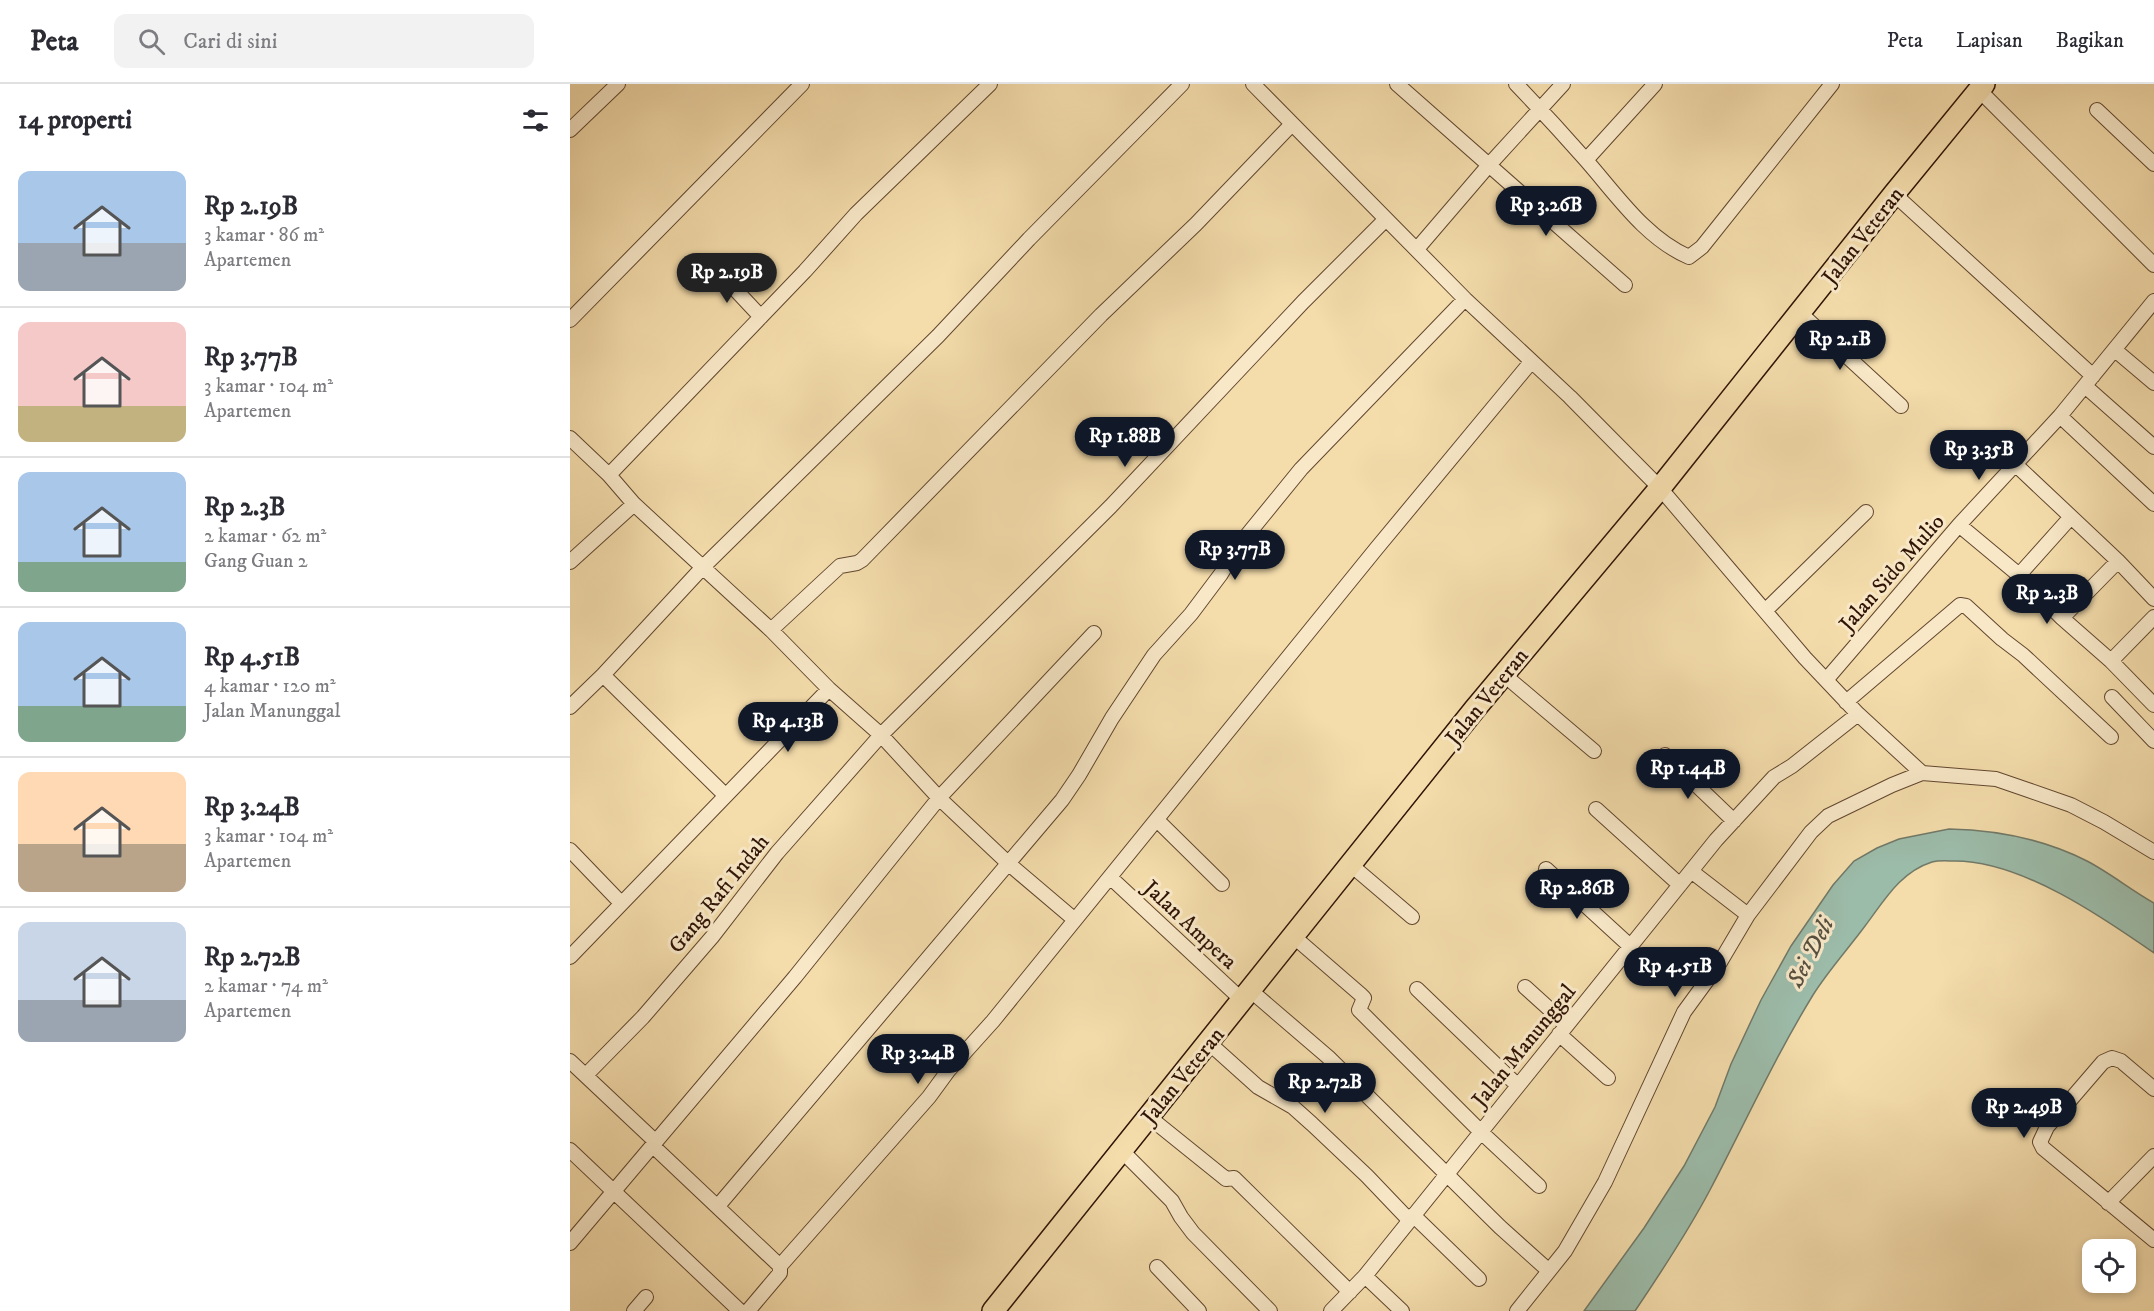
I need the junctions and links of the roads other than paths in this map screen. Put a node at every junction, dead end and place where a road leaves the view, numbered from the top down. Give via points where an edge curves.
1 (618, 84) edge
2 (802, 84) edge
3 (990, 84) edge
4 (1182, 84) edge
5 (1253, 84) edge
6 (1396, 84) edge
7 (1516, 84) edge
8 (1563, 84) edge
9 (1655, 84) edge
10 (1832, 84) edge
11 (1982, 87) edge
12 (1540, 109) junction
13 (2097, 110) dead end
14 (1292, 124) junction
15 (570, 130) edge
16 (1587, 160) junction
17 (2154, 164) edge
18 (1488, 165) junction
19 (1894, 194) junction
20 (1386, 219) junction
21 (1417, 249) junction
22 (2154, 265) edge
23 (716, 269) dead end
24 (1625, 285) dead end
25 (1465, 299) junction
26 (2152, 306) edge
27 (1800, 313) junction
28 (760, 317) junction
29 (570, 320) edge
30 (2115, 350) junction
31 (1531, 362) junction
32 (2089, 381) junction
33 (2154, 382) edge
34 (1901, 406) dead end
35 (2060, 416) junction
36 (570, 438) edge
37 (2154, 447) edge
38 (2015, 464) junction
39 (609, 475) junction
40 (1660, 488) junction
41 (634, 504) junction
42 (2154, 504) edge
43 (1866, 512) dead end
44 (2070, 518) junction
45 (1959, 525) junction
46 (2118, 561) junction
47 (570, 562) edge
48 (704, 567) junction
49 (2019, 574) junction
50 (2154, 599) edge
51 (1765, 611) junction
52 (2154, 617) edge
53 (2062, 618) junction
54 (771, 630) junction
55 (1094, 633) dead end
56 (2111, 661) junction
57 (1503, 674) junction
58 (603, 675) junction
59 (1826, 680) junction
60 (829, 689) junction
61 (2112, 697) dead end
62 (1846, 702) junction
63 (2154, 705) edge
64 (570, 707) edge
65 (1858, 714) junction
66 (881, 735) junction
67 (2111, 737) dead end
68 (2154, 741) edge
69 (1594, 751) dead end
70 (1665, 755) dead end
71 (1922, 773) junction
72 (725, 795) junction
73 (939, 798) junction
74 (1596, 809) dead end
75 (1157, 820) junction
76 (1734, 821) junction
77 (570, 850) edge
78 (2154, 852) edge
79 (1009, 864) junction
80 (1351, 865) junction
81 (1546, 869) dead end
82 (1691, 871) junction
83 (1111, 878) junction
84 (1222, 884) dead end
85 (1680, 885) junction
86 (621, 903) junction
87 (1748, 915) junction
88 (1412, 917) dead end
89 (1075, 920) junction
90 (1293, 936) junction
91 (1630, 946) junction
92 (570, 956) edge
93 (1524, 987) dead end
94 (1417, 989) dead end
95 (1246, 995) junction
96 (1563, 1029) junction
97 (1209, 1043) junction
98 (570, 1060) edge
99 (586, 1076) junction
100 (1608, 1078) dead end
101 (1517, 1085) junction
102 (2154, 1089) edge
103 (1149, 1117) junction
104 (1481, 1132) junction
105 (655, 1144) junction
106 (570, 1150) edge
107 (1122, 1151) junction
108 (2154, 1156) edge
109 (1446, 1175) junction
110 (1539, 1186) dead end
111 (613, 1193) junction
112 (2108, 1203) junction
113 (718, 1206) junction
114 (1411, 1217) junction
115 (2154, 1240) edge
116 (570, 1243) edge
117 (780, 1266) junction
118 (1157, 1267) dead end
119 (1549, 1271) junction
120 (1365, 1276) junction
121 (1479, 1279) dead end
122 (1350, 1292) junction
123 (646, 1298) dead end
124 (634, 1311) edge
125 (740, 1311) edge
126 (748, 1311) edge
127 (993, 1311) edge
128 (1199, 1311) edge
129 (1270, 1311) edge
130 (1331, 1311) edge
131 (1402, 1311) edge
132 (1517, 1311) edge

1 - 15 street
2 - 29 street
3 - 28 street via 856,214
4 - 48 street via 938,336
5 - 14 street
6 - 18 street
7 - 12 street
8 - 12 street
9 - 16 street
10 - 16 street via 1702,247 1689,257 1647,228
11 - 19 main road, Jalan Veteran
11 - 22 street
12 - 16 street
12 - 18 street
13 - 17 street
14 - 20 street
14 - 54 street via 862,560 840,566
18 - 21 street
18 - 24 street
19 - 27 main road, Jalan Veteran
19 - 32 street
20 - 21 street
20 - 66 street, Gang Rafi Indah via 1111,506
21 - 25 street
23 - 28 street
25 - 31 street
25 - 79 street via 1301,469 1242,541 1191,614 1154,655 1062,800
26 - 30 street, Jalan Sido Mulio
27 - 34 street
27 - 40 main road, Jalan Veteran
28 - 39 street
30 - 32 street, Jalan Sido Mulio
30 - 33 street
31 - 40 street
31 - 75 street
32 - 35 street, Jalan Sido Mulio
32 - 37 street
35 - 38 street, Jalan Sido Mulio
35 - 42 street
36 - 39 street
38 - 44 street
38 - 45 street, Jalan Sido Mulio
39 - 41 street
40 - 51 street
40 - 57 main road, Jalan Veteran
41 - 47 street
41 - 48 street
43 - 51 street
44 - 46 street
44 - 49 street
45 - 49 street
45 - 59 street, Jalan Sido Mulio
46 - 50 street
46 - 53 street
48 - 54 street
48 - 58 street
49 - 53 street
51 - 59 street
52 - 56 street
53 - 56 street
54 - 60 street
55 - 73 street
56 - 63 street
57 - 69 street
57 - 80 main road, Jalan Veteran
58 - 64 street
58 - 72 street
59 - 62 street
60 - 66 street
60 - 72 street
61 - 68 street
62 - 65 street
62 - 67 street via 1960,605 2023,655
65 - 71 street
65 - 76 street, Jalan Manunggal via 1774,777
66 - 73 street
66 - 99 street, Gang Rafi Indah via 777,853 643,1017
70 - 76 street
71 - 78 street via 1996,779 2071,805
71 - 87 street via 1828,816 1811,832
72 - 86 street
73 - 79 street
73 - 105 street
74 - 85 street
75 - 83 street
75 - 84 street
76 - 82 street, Jalan Manunggal
77 - 86 street
79 - 89 street
79 - 113 street
80 - 88 street
80 - 90 main road, Jalan Veteran
81 - 91 street
82 - 85 street, Jalan Manunggal
82 - 87 street
83 - 89 street
83 - 95 street, Jalan Ampera
85 - 91 street, Jalan Manunggal
86 - 92 street
87 - 119 street via 1684,1012 1605,1182
89 - 117 street via 929,1097
90 - 95 main road, Jalan Veteran
90 - 104 street via 1364,998 1359,1010
91 - 96 street, Jalan Manunggal
93 - 96 street
94 - 101 street
95 - 97 main road, Jalan Veteran
95 - 109 street, Jalan Ampera via 1328,1057
96 - 100 street
96 - 101 street, Jalan Manunggal
97 - 103 main road, Jalan Veteran
97 - 114 street via 1257,1087 1293,1107
98 - 99 street
99 - 105 street
101 - 104 street, Jalan Manunggal
102 - 112 street via 2121,1061 2112,1058 2103,1062 2047,1127 2040,1142
103 - 107 main road, Jalan Veteran
103 - 122 street via 1226,1179 1234,1178
104 - 109 street, Jalan Manunggal
104 - 110 street
105 - 111 street
105 - 113 street
106 - 111 street
107 - 127 main road, Jalan Veteran
107 - 129 street via 1172,1201 1193,1233
108 - 112 street
109 - 114 street, Jalan Manunggal
109 - 119 street, Jalan Ampera
111 - 116 street
111 - 125 street
112 - 115 street
113 - 117 street
114 - 120 street, Jalan Manunggal
114 - 121 street
117 - 126 street via 780,1272
118 - 128 street
119 - 132 street
120 - 122 street, Jalan Manunggal
120 - 131 street
122 - 130 street, Jalan Manunggal
123 - 124 street

